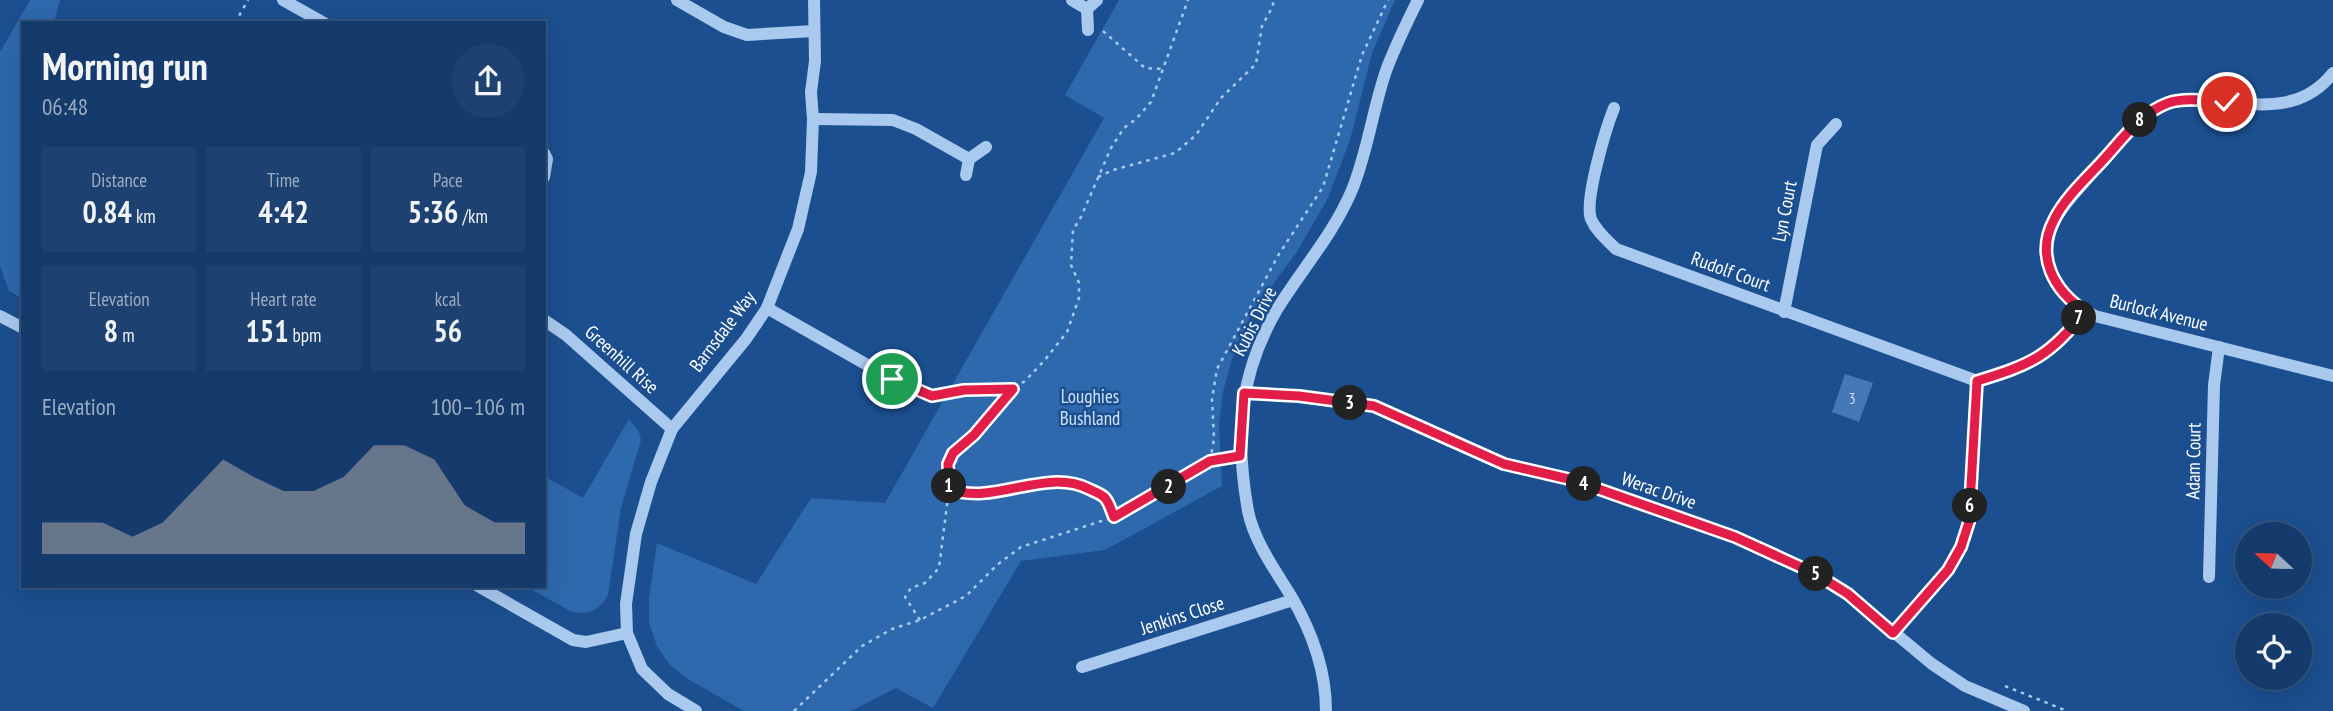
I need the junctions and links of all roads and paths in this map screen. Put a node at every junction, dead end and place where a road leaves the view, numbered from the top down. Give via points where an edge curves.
1 (248, 0) edge
2 (283, 0) edge
3 (677, 0) edge
4 (814, 0) edge
5 (1072, 0) edge
6 (1188, 0) edge
7 (1273, 0) edge
8 (1388, 0) edge
9 (1418, 0) edge
10 (1092, 4) edge
11 (236, 21) edge
12 (320, 21) edge
13 (1088, 30) dead end
14 (814, 31) junction
15 (1103, 32) dead end
16 (1165, 69) junction
17 (2333, 73) edge
18 (1614, 108) dead end
19 (813, 119) junction
20 (1836, 124) dead end
21 (986, 147) dead end
22 (969, 159) junction
23 (966, 175) dead end
24 (1098, 177) junction
25 (767, 308) junction
26 (2085, 311) junction
27 (1784, 312) junction
28 (0, 316) edge
29 (546, 321) edge
30 (21, 327) edge
31 (2218, 347) junction
32 (2333, 376) edge
33 (896, 381) joint
34 (1977, 381) junction
35 (1013, 389) junction
36 (1244, 393) junction
37 (672, 429) junction
38 (1240, 456) junction
39 (1210, 461) junction
40 (949, 489) junction
41 (1114, 517) junction
42 (2209, 577) dead end
43 (482, 588) edge
44 (1293, 600) junction
45 (920, 620) junction
46 (627, 633) junction
47 (1893, 633) junction
48 (1082, 667) dead end
49 (1998, 682) dead end
50 (696, 711) edge
51 (794, 711) edge
52 (1326, 711) edge
53 (2024, 711) edge
54 (2067, 711) edge

1 - 11 path
2 - 12 street
3 - 14 street via 747,35
4 - 14 street, Barnsdale Way
5 - 10 street
6 - 16 path
7 - 24 path via 1262,26 1256,64 1221,98 1196,135 1175,153
8 - 39 path via 1362,55 1323,187 1279,254 1217,369
9 - 36 street, Kubis Drive via 1387,68 1353,189 1331,233 1277,311 1256,352
10 - 13 street
14 - 19 street, Barnsdale Way
15 - 16 path via 1145,68
16 - 24 path via 1151,102 1124,128
17 - 26 street, Burlock Avenue via 2307,97 2288,103 2171,102 2149,112 2066,203 2047,236 2051,272 2068,300
18 - 27 street, Rudolf Court via 1597,163 1590,218 1602,235 1616,249
19 - 22 street via 892,120
19 - 25 street, Barnsdale Way via 811,172 798,229
20 - 27 street, Lyn Court via 1817,145
21 - 22 street
22 - 23 street
24 - 35 path via 1073,230 1071,265 1079,283 1079,298 1067,332
25 - 33 street
25 - 37 street, Barnsdale Way
26 - 31 street, Burlock Avenue
26 - 34 path via 2048,352
27 - 34 street, Rudolf Court
28 - 30 street
29 - 37 street, Greenhill Rise
31 - 32 street, Burlock Avenue
31 - 42 street, Adam Court
33 - 35 path via 932,396
34 - 47 street via 1969,522 1961,547 1948,570
35 - 40 path via 953,453 948,464
36 - 38 street, Kubis Drive
36 - 47 street, Werac Drive via 1374,406 1504,464 1573,480 1735,537 1816,574 1848,594
37 - 46 street, Barnsdale Way via 636,534 626,604
38 - 39 path
38 - 44 street, Kubis Drive via 1250,521
39 - 41 path
40 - 41 path via 964,495 1064,481 1105,497
40 - 45 path via 939,568 905,597
41 - 45 path via 1021,547 966,596
43 - 46 street via 573,640 586,642
44 - 48 street, Jenkins Close
44 - 52 street, Kubis Drive via 1315,648
45 - 51 path via 862,646
46 - 50 street via 642,668 668,694
47 - 53 street, Werac Drive via 1965,686
49 - 54 path

